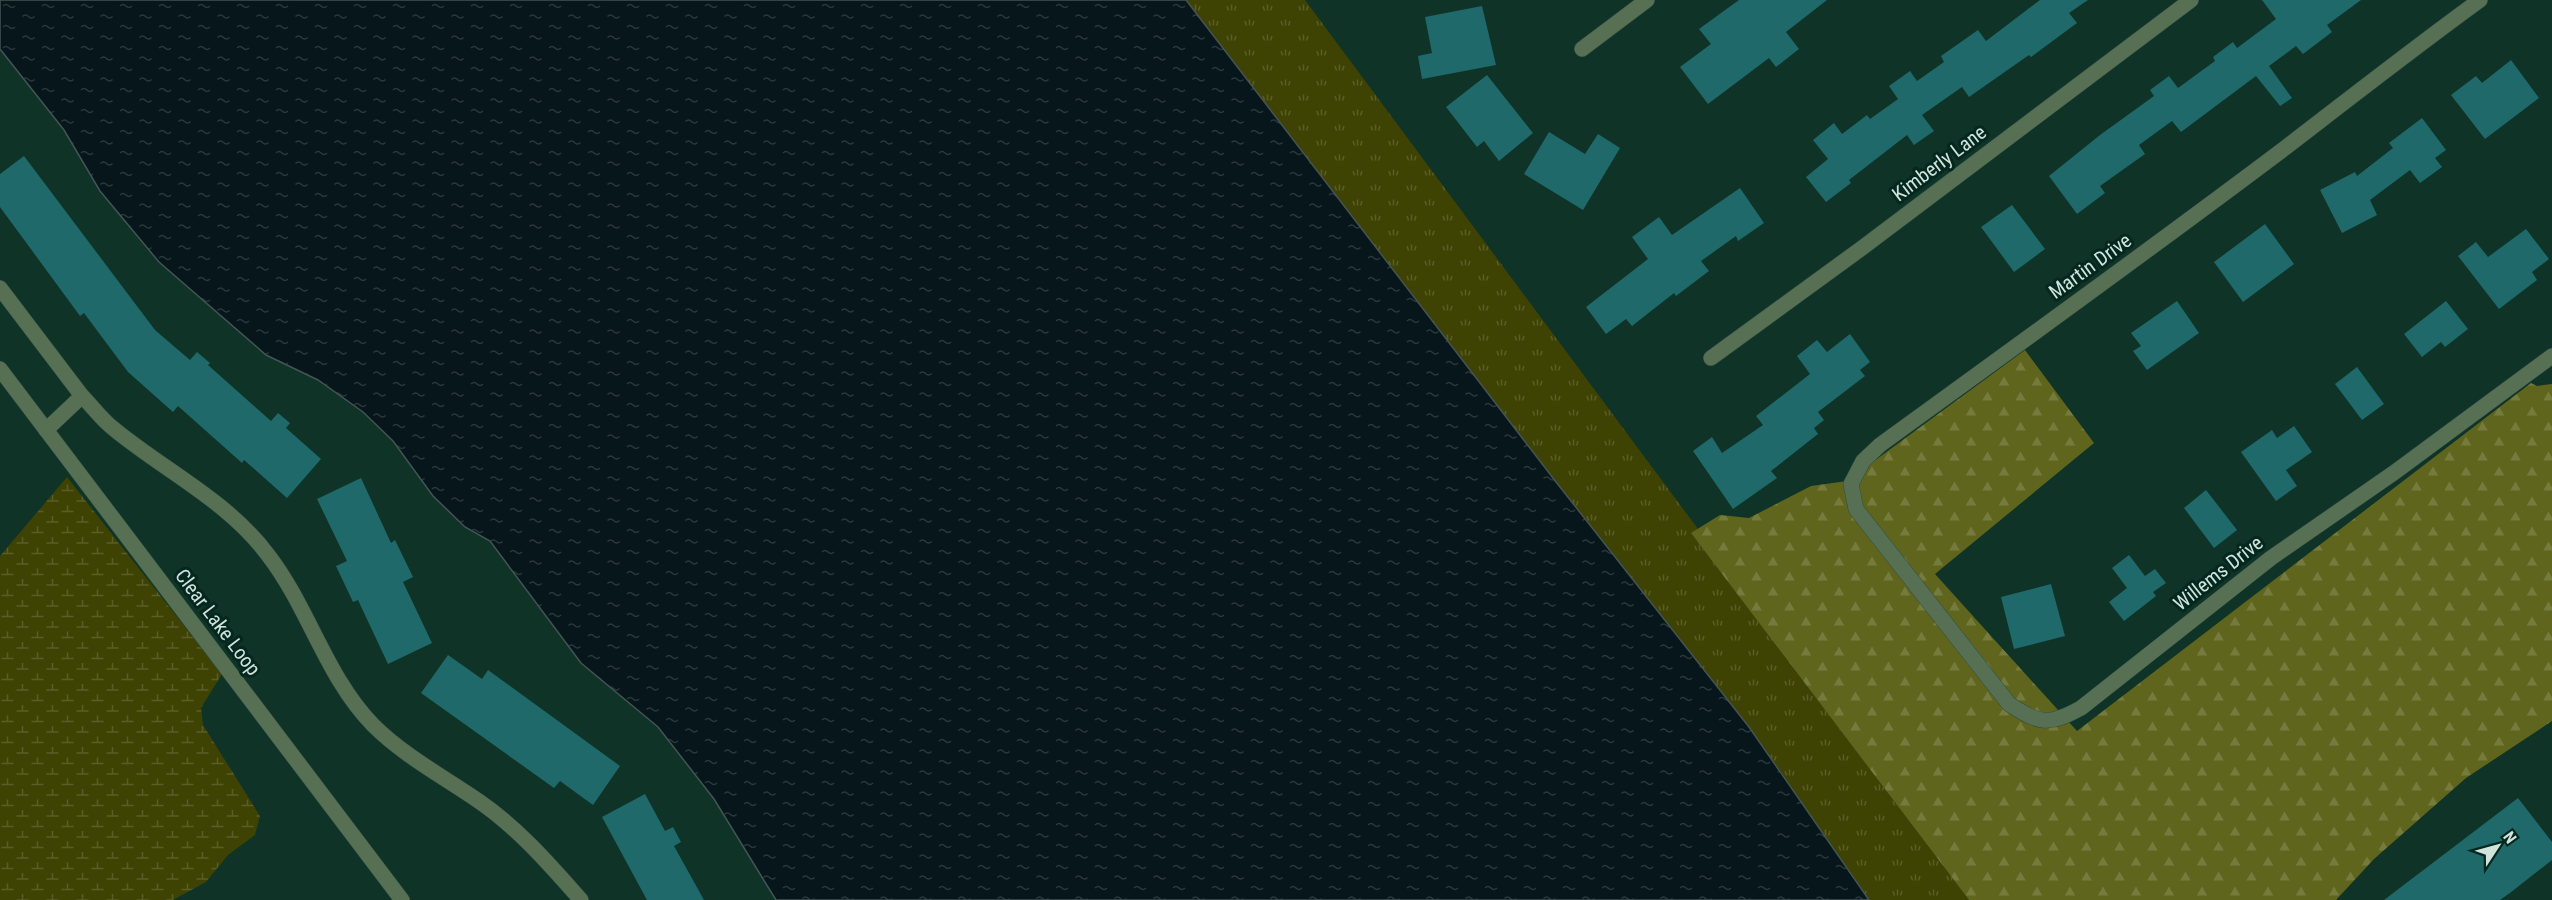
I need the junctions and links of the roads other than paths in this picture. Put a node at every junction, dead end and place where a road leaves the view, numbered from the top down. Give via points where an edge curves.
1 (1647, 0) edge
2 (2191, 0) edge
3 (2480, 0) edge
4 (1582, 49) dead end
5 (0, 288) edge
6 (2552, 356) edge
7 (1711, 358) dead end
8 (0, 369) edge
9 (82, 396) junction
10 (46, 430) junction
11 (1930, 606) joint
12 (402, 900) edge
13 (581, 900) edge

1 - 4 street
2 - 7 street, Kimberly Lane
3 - 11 street, Martin Drive via 1863,461 1851,484 1856,509
5 - 9 street
6 - 11 street, Willems Drive via 2271,558 2080,708 2059,720 2033,720 2009,704
8 - 10 street, Clear Lake Loop
9 - 10 street
9 - 13 street via 111,427 210,498 268,554 337,675 374,725 411,756 501,818
10 - 12 street, Clear Lake Loop

